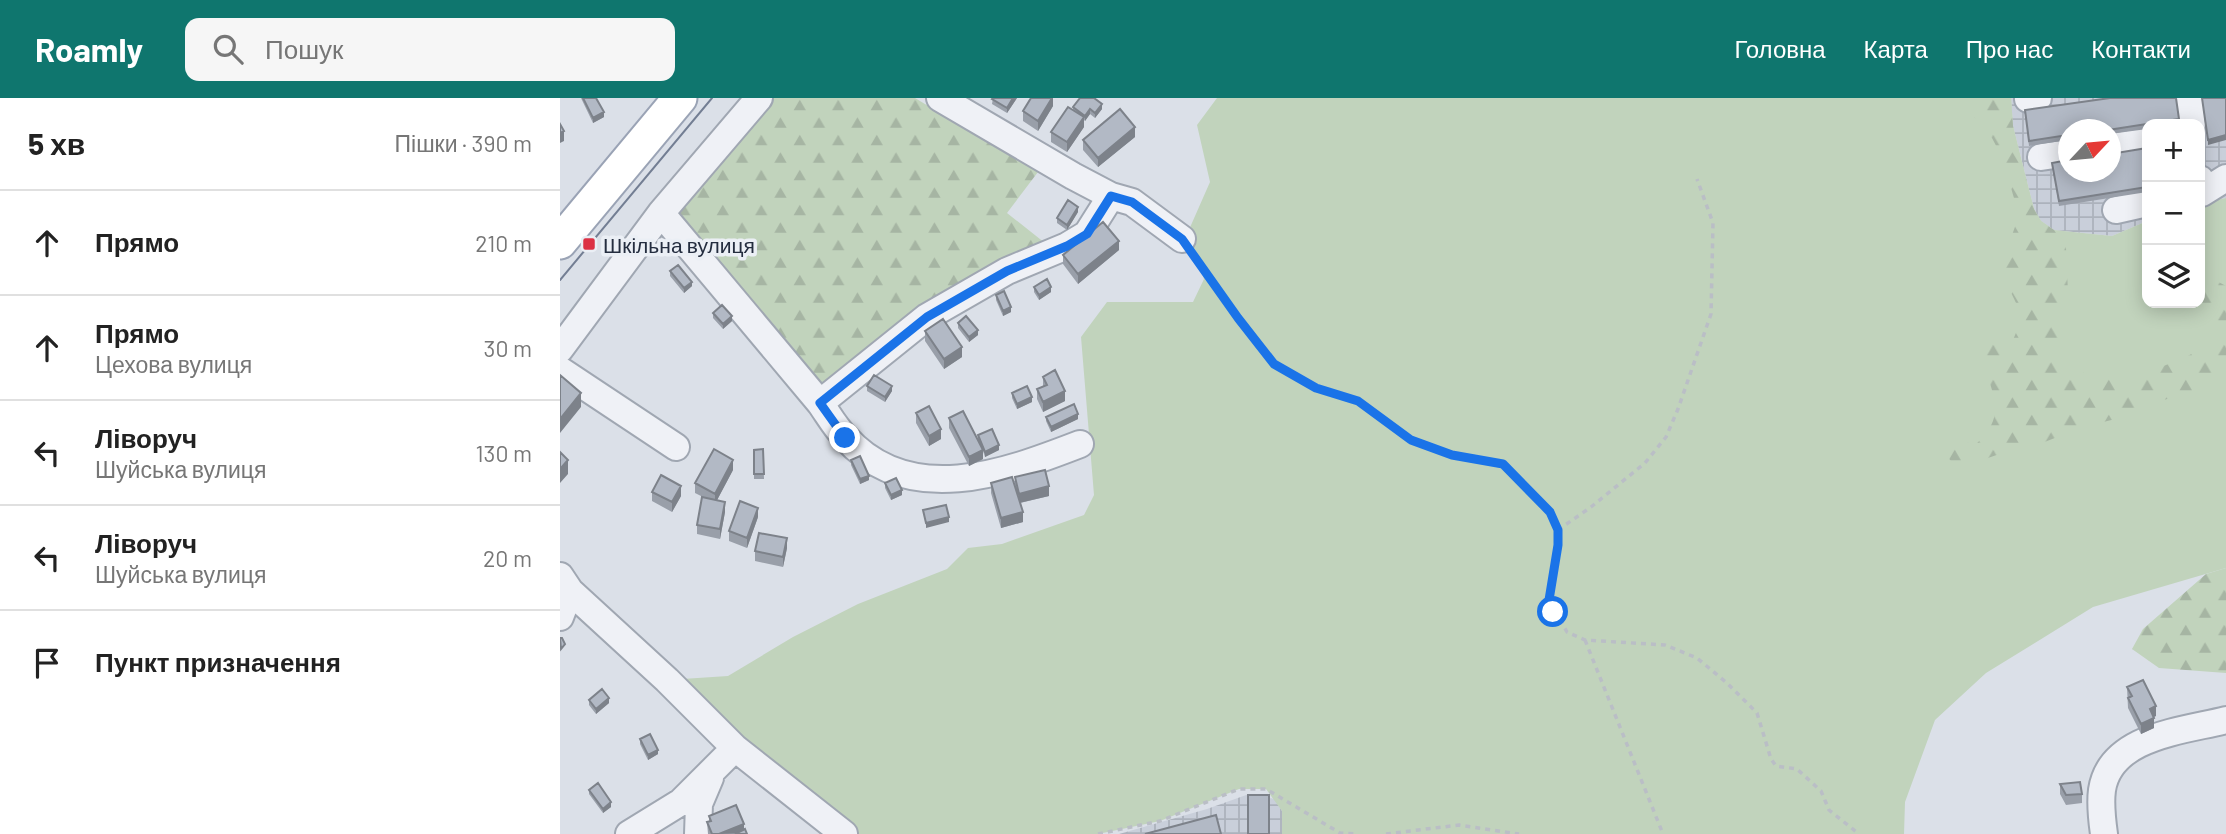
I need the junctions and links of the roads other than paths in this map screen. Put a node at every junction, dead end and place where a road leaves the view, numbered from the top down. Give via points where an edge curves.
1 (680, 98) edge
2 (760, 98) edge
3 (940, 98) edge
4 (2189, 98) edge
5 (2191, 119) edge
6 (2142, 142) edge
7 (2121, 145) edge
8 (2058, 154) edge
9 (2041, 157) dead end
10 (2226, 178) edge
11 (2205, 186) edge
12 (1111, 196) junction
13 (2142, 205) edge
14 (2116, 210) dead end
15 (574, 211) edge
16 (662, 213) junction
17 (1182, 239) road end
18 (560, 242) edge
19 (560, 349) edge
20 (560, 370) edge
21 (820, 403) junction
22 (1080, 444) dead end
23 (676, 447) dead end
24 (565, 583) edge
25 (560, 617) edge
26 (2226, 720) edge
27 (735, 748) junction
28 (713, 770) junction
29 (629, 834) edge
30 (698, 834) edge
31 (844, 834) edge
32 (2104, 834) edge

1 - 15 main road
2 - 16 street
3 - 12 street
4 - 5 street
6 - 7 street
8 - 9 street
10 - 11 street
12 - 17 street via 1132,202
12 - 21 street via 1087,234 1007,271 927,317
13 - 14 street
15 - 18 main road
16 - 19 street
16 - 21 street
20 - 23 street
21 - 22 street via 845,438 868,457 891,470 923,478 983,476
24 - 25 street
24 - 27 street
26 - 32 street via 2150,738 2125,751 2110,767 2102,789
27 - 28 street
27 - 31 street
28 - 29 street via 681,803
28 - 30 street via 699,804

